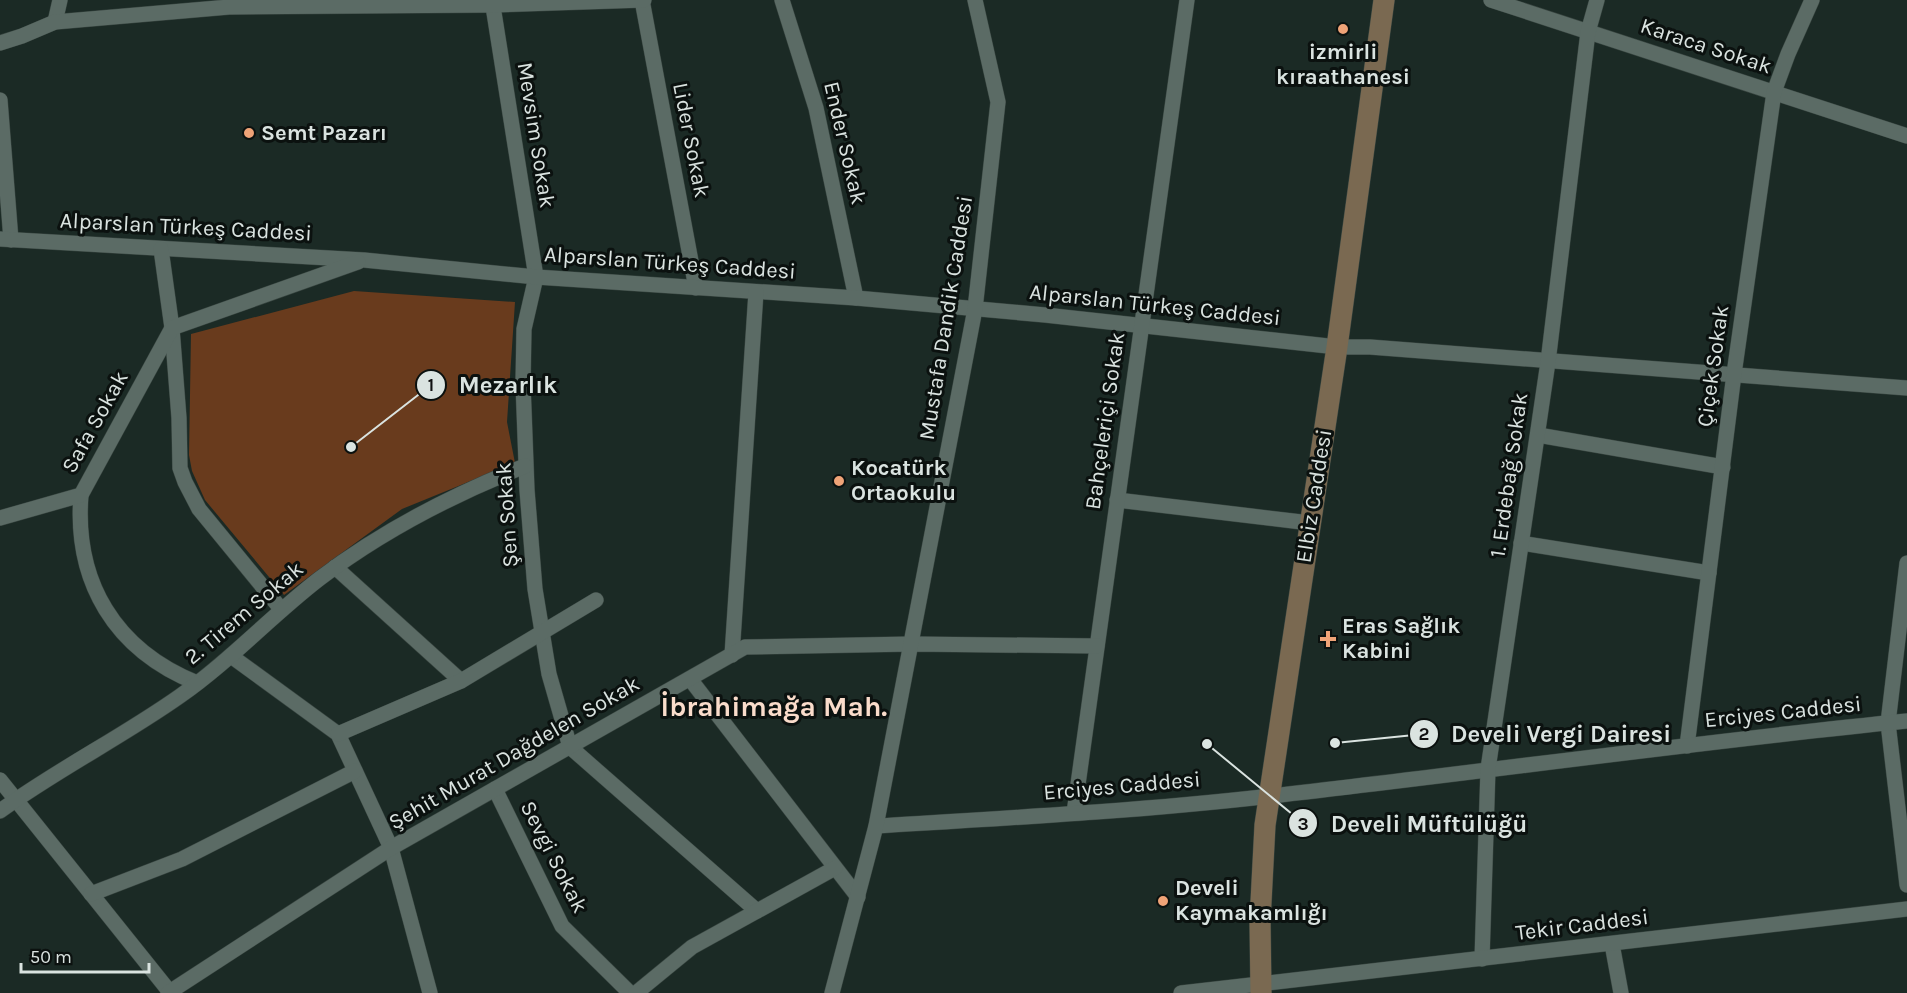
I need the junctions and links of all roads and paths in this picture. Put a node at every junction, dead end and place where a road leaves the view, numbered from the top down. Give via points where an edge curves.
1 (60, 0) edge
2 (643, 0) edge
3 (782, 0) edge
4 (975, 0) edge
5 (1186, 0) edge
6 (1384, 0) edge
7 (1491, 0) edge
8 (1598, 0) edge
9 (1812, 0) edge
10 (492, 3) edge
11 (55, 22) junction
12 (1588, 32) junction
13 (0, 43) edge
14 (1774, 92) junction
15 (0, 100) edge
16 (1907, 136) edge
17 (5, 240) edge
18 (161, 249) junction
19 (364, 260) junction
20 (536, 277) junction
21 (696, 288) junction
22 (756, 292) junction
23 (856, 298) junction
24 (975, 309) junction
25 (1141, 326) junction
26 (172, 328) junction
27 (1337, 347) junction
28 (1548, 362) junction
29 (1734, 374) junction
30 (1907, 388) edge
31 (1538, 435) junction
32 (525, 466) junction
33 (1723, 467) junction
34 (81, 495) junction
35 (1117, 500) junction
36 (0, 518) edge
37 (1310, 523) junction
38 (1521, 543) junction
39 (1907, 563) edge
40 (335, 567) junction
41 (1709, 573) junction
42 (596, 600) dead end
43 (281, 609) junction
44 (541, 633) junction
45 (912, 645) junction
46 (1097, 646) junction
47 (732, 655) junction
48 (231, 656) junction
49 (690, 679) junction
50 (461, 681) junction
51 (197, 683) junction
52 (1907, 721) edge
53 (1888, 723) junction
54 (338, 734) junction
55 (1687, 746) junction
56 (570, 747) junction
57 (1488, 769) junction
58 (355, 771) junction
59 (0, 780) edge
60 (495, 789) junction
61 (1269, 797) junction
62 (15, 800) junction
63 (0, 811) edge
64 (1074, 813) junction
65 (876, 826) junction
66 (391, 848) junction
67 (835, 868) junction
68 (1907, 885) edge
69 (91, 894) junction
70 (858, 897) junction
71 (1907, 909) edge
72 (757, 911) junction
73 (1612, 944) junction
74 (1482, 959) junction
75 (1261, 988) edge
76 (169, 992) edge
77 (430, 993) edge
78 (630, 993) edge
79 (636, 993) edge
80 (832, 993) edge
81 (1181, 993) edge
82 (1622, 993) edge

1 - 11 street
2 - 10 street
2 - 21 street, Lider Sokak
3 - 23 street, Ender Sokak via 816,108
4 - 24 street, Mustafa Dandik Caddesi via 998,102
5 - 25 street, Bahçeleriçi Sokak
6 - 27 street, Elbiz Caddesi
7 - 12 street, Karaca Sokak
8 - 12 street, 1. Erdebağ Sokak
9 - 14 street, Çiçek Sokak
10 - 11 street via 229,7
10 - 20 street, Mevsim Sokak
11 - 13 street
12 - 14 street, Karaca Sokak
12 - 28 street, 1. Erdebağ Sokak
14 - 16 street, Karaca Sokak
14 - 29 street, Çiçek Sokak
15 - 17 street
17 - 18 street, Alparslan Türkeş Caddesi
18 - 19 street, Alparslan Türkeş Caddesi
18 - 26 street
19 - 20 street, Alparslan Türkeş Caddesi
19 - 26 street
20 - 21 street, Alparslan Türkeş Caddesi
20 - 32 street, Şen Sokak via 524,329
21 - 22 street, Alparslan Türkeş Caddesi
22 - 23 street, Alparslan Türkeş Caddesi
22 - 47 street
23 - 24 street, Alparslan Türkeş Caddesi
24 - 25 street, Alparslan Türkeş Caddesi
24 - 45 street, Mustafa Dandik Caddesi
25 - 27 street, Alparslan Türkeş Caddesi
25 - 35 street, Bahçeleriçi Sokak
26 - 34 street, Safa Sokak
26 - 43 street via 184,482 199,509
27 - 28 street, Alparslan Türkeş Caddesi
27 - 37 street, Elbiz Caddesi
28 - 29 street, Alparslan Türkeş Caddesi
28 - 31 street, 1. Erdebağ Sokak
29 - 30 street, Alparslan Türkeş Caddesi
29 - 33 street, Çiçek Sokak
31 - 33 street
31 - 38 street, 1. Erdebağ Sokak
32 - 40 street, 2. Tirem Sokak via 418,514
32 - 44 street, Şen Sokak
33 - 41 street, Çiçek Sokak
34 - 36 street, Safa Sokak
34 - 51 street via 83,551 103,605 142,653
35 - 37 street
35 - 46 street, Bahçeleriçi Sokak
37 - 61 street, Elbiz Caddesi
38 - 41 street
38 - 57 street, 1. Erdebağ Sokak
39 - 53 street
40 - 43 street, 2. Tirem Sokak
40 - 50 street
41 - 55 street, Çiçek Sokak
42 - 44 street
43 - 48 street, 2. Tirem Sokak
44 - 50 street
44 - 56 street, Şen Sokak
45 - 46 street, Şehit Murat Dağdelen Sokak
45 - 47 street, Şehit Murat Dağdelen Sokak via 745,648
45 - 65 street, Mustafa Dandik Caddesi
46 - 64 street, Bahçeleriçi Sokak
47 - 49 street, Şehit Murat Dağdelen Sokak
48 - 51 street, 2. Tirem Sokak
48 - 54 street
49 - 56 street, Şehit Murat Dağdelen Sokak
49 - 67 street
50 - 54 street
51 - 62 street, 2. Tirem Sokak
52 - 53 street, Erciyes Caddesi
53 - 55 street, Erciyes Caddesi
53 - 68 street
54 - 58 street
55 - 57 street, Erciyes Caddesi
56 - 60 street, Şehit Murat Dağdelen Sokak
56 - 72 street
57 - 61 street, Erciyes Caddesi
57 - 74 street, 1. Erdebağ Sokak
58 - 66 street
58 - 69 street via 182,859
59 - 62 street
60 - 66 street, Şehit Murat Dağdelen Sokak
60 - 78 street, Sevgi Sokak via 562,926
61 - 64 street, Erciyes Caddesi
61 - 75 street, Elbiz Caddesi via 1262,873
62 - 63 street, 2. Tirem Sokak
62 - 69 street
64 - 65 street, Erciyes Caddesi
65 - 70 street, Mustafa Dandik Caddesi
66 - 76 street, Şehit Murat Dağdelen Sokak
66 - 77 street
67 - 70 street
67 - 72 street
69 - 76 street
70 - 80 street, Mustafa Dandik Caddesi
71 - 73 street, Tekir Caddesi
72 - 79 street via 692,947
73 - 74 street, Tekir Caddesi
73 - 82 street
74 - 75 street, Tekir Caddesi
75 - 81 street, Tekir Caddesi

